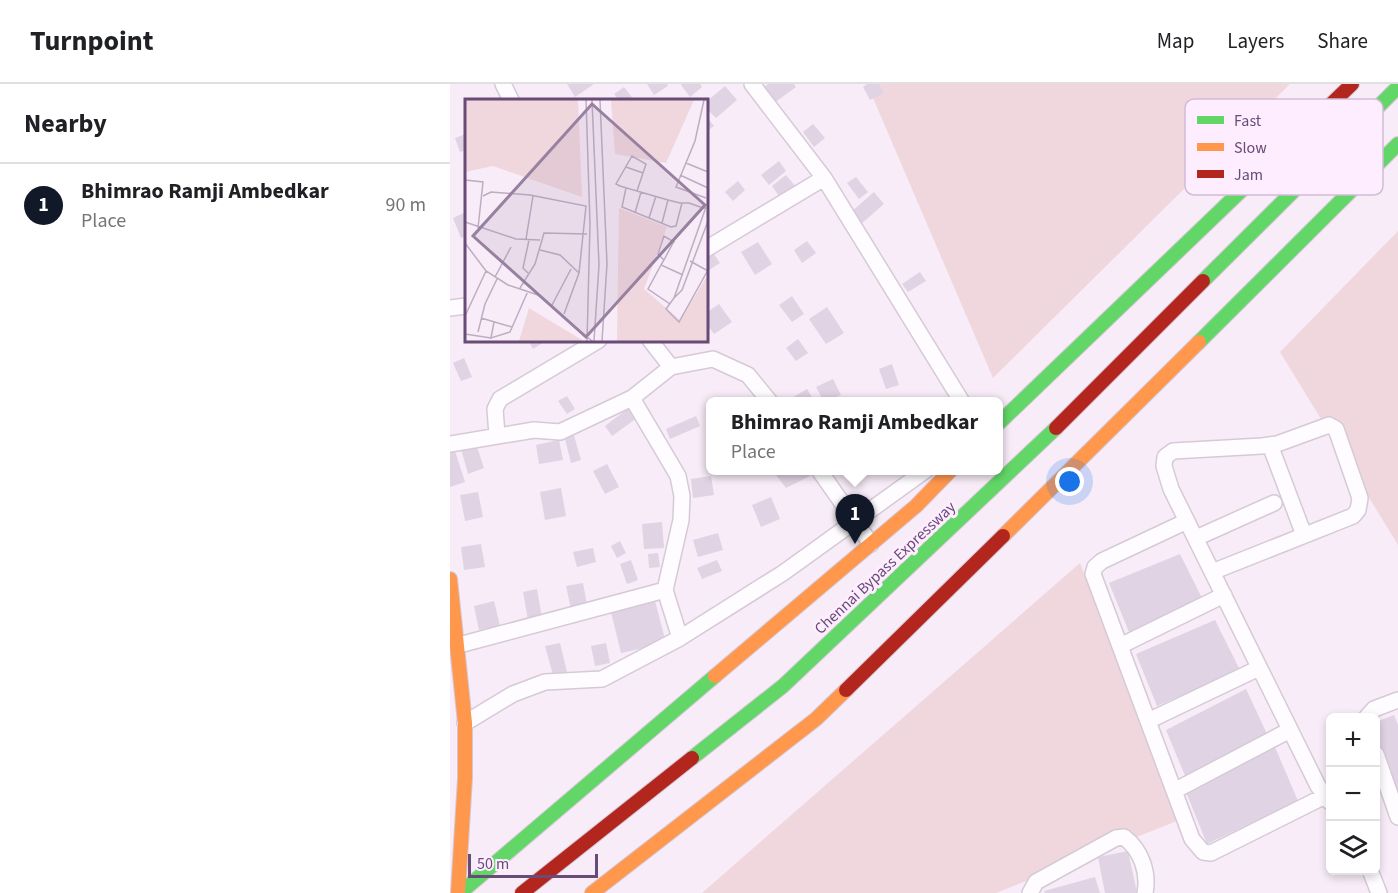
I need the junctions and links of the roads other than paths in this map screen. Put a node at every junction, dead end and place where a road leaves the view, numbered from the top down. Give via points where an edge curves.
1 (503, 84) edge
2 (752, 84) edge
3 (1352, 84) edge
4 (1398, 87) edge
5 (510, 99) edge
6 (1336, 99) edge
7 (1383, 102) edge
8 (1398, 144) edge
9 (1383, 159) edge
10 (824, 178) junction
11 (1236, 195) edge
12 (1290, 195) edge
13 (1347, 195) edge
14 (708, 248) edge
15 (465, 306) edge
16 (450, 308) edge
17 (596, 342) edge
18 (652, 342) edge
19 (671, 367) junction
20 (766, 397) edge
21 (959, 397) edge
22 (632, 398) junction
23 (1003, 419) edge
24 (497, 435) junction
25 (450, 444) edge
26 (1270, 445) junction
27 (822, 475) edge
28 (921, 475) edge
29 (947, 475) edge
30 (1274, 503) dead end
31 (1187, 521) junction
32 (856, 523) junction
33 (1304, 536) junction
34 (1196, 538) junction
35 (871, 544) junction
36 (1212, 572) junction
37 (450, 579) edge
38 (665, 590) junction
39 (1224, 595) junction
40 (680, 638) junction
41 (459, 645) junction
42 (1120, 646) junction
43 (1260, 668) junction
44 (1398, 699) edge
45 (1371, 713) edge
46 (1148, 721) junction
47 (465, 723) junction
48 (1290, 730) junction
49 (1380, 766) edge
50 (1174, 791) junction
51 (1326, 795) edge
52 (1326, 800) edge
53 (1398, 818) edge
54 (1372, 875) edge
55 (459, 893) edge
56 (522, 893) edge
57 (592, 893) edge
58 (1030, 893) edge
59 (1145, 893) edge
60 (1379, 893) edge

1 - 5 street
2 - 10 street
3 - 6 main road
4 - 7 main road, Chennai Bypass Expressway
8 - 9 main road
10 - 14 street
10 - 21 street
11 - 23 main road
12 - 56 main road, Chennai Bypass Expressway via 1035,449 783,686
13 - 57 main road via 816,719
15 - 16 street
17 - 24 street via 501,399 495,409
18 - 19 street
19 - 20 street via 713,359 747,375
19 - 22 street
22 - 24 street via 560,432 534,430
22 - 38 street via 678,476 682,496 681,520
24 - 25 street
26 - 31 street via 1173,451 1165,457 1171,489
26 - 33 street
26 - 33 street via 1329,425 1339,437 1360,504 1353,516
27 - 32 street
28 - 32 street
29 - 35 main road
30 - 34 street
31 - 34 street
31 - 42 street via 1095,567 1093,574
32 - 35 street
32 - 40 street
33 - 36 street
34 - 36 street
35 - 55 main road
36 - 39 street
37 - 41 main road
38 - 40 street
38 - 41 street
39 - 42 street
39 - 43 street
40 - 47 street via 602,679 545,682 513,694
41 - 47 main road
42 - 46 street
43 - 46 street
43 - 48 street
44 - 45 street
46 - 50 street
47 - 55 main road
48 - 50 street
48 - 51 street
49 - 53 street
50 - 52 street via 1192,839 1203,852 1211,854
54 - 60 street
58 - 59 street via 1036,882 1124,837 1138,850 1147,881

